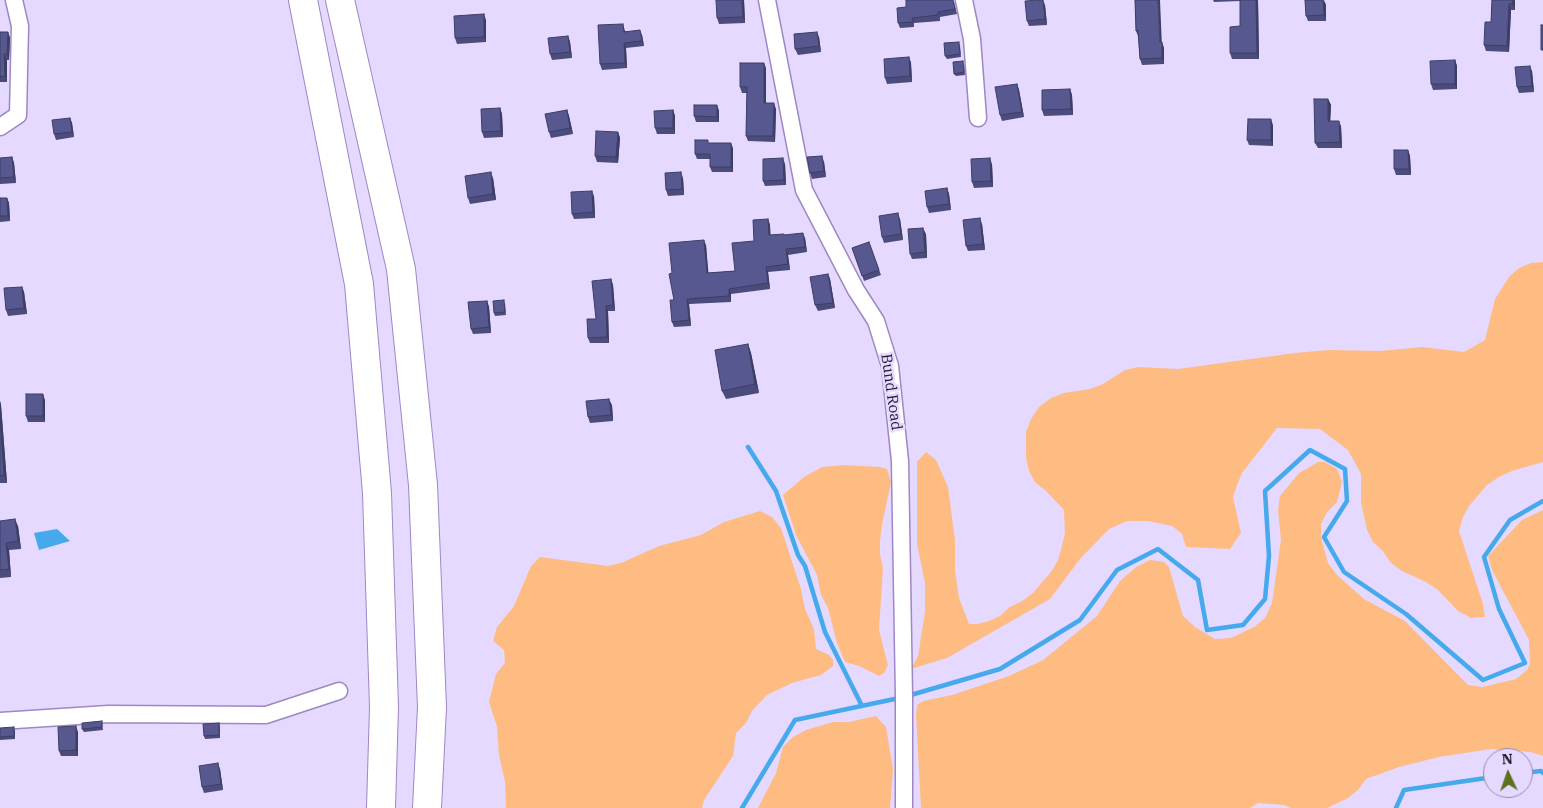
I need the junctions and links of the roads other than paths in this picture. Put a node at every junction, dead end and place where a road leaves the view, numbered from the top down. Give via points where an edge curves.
1 (14, 0) edge
2 (303, 0) edge
3 (340, 0) edge
4 (767, 0) edge
5 (964, 0) edge
6 (978, 118) dead end
7 (0, 127) edge
8 (339, 691) dead end
9 (0, 721) edge
10 (381, 808) edge
11 (427, 808) edge
12 (904, 808) edge

1 - 7 street via 20,26 18,115
2 - 10 highway via 359,284 377,493 384,707
3 - 11 highway via 401,269 423,484 432,707
4 - 12 street, Bund Road via 804,190 856,290 876,321 890,366 900,461
5 - 6 street via 972,39
8 - 9 street via 266,715 108,714

